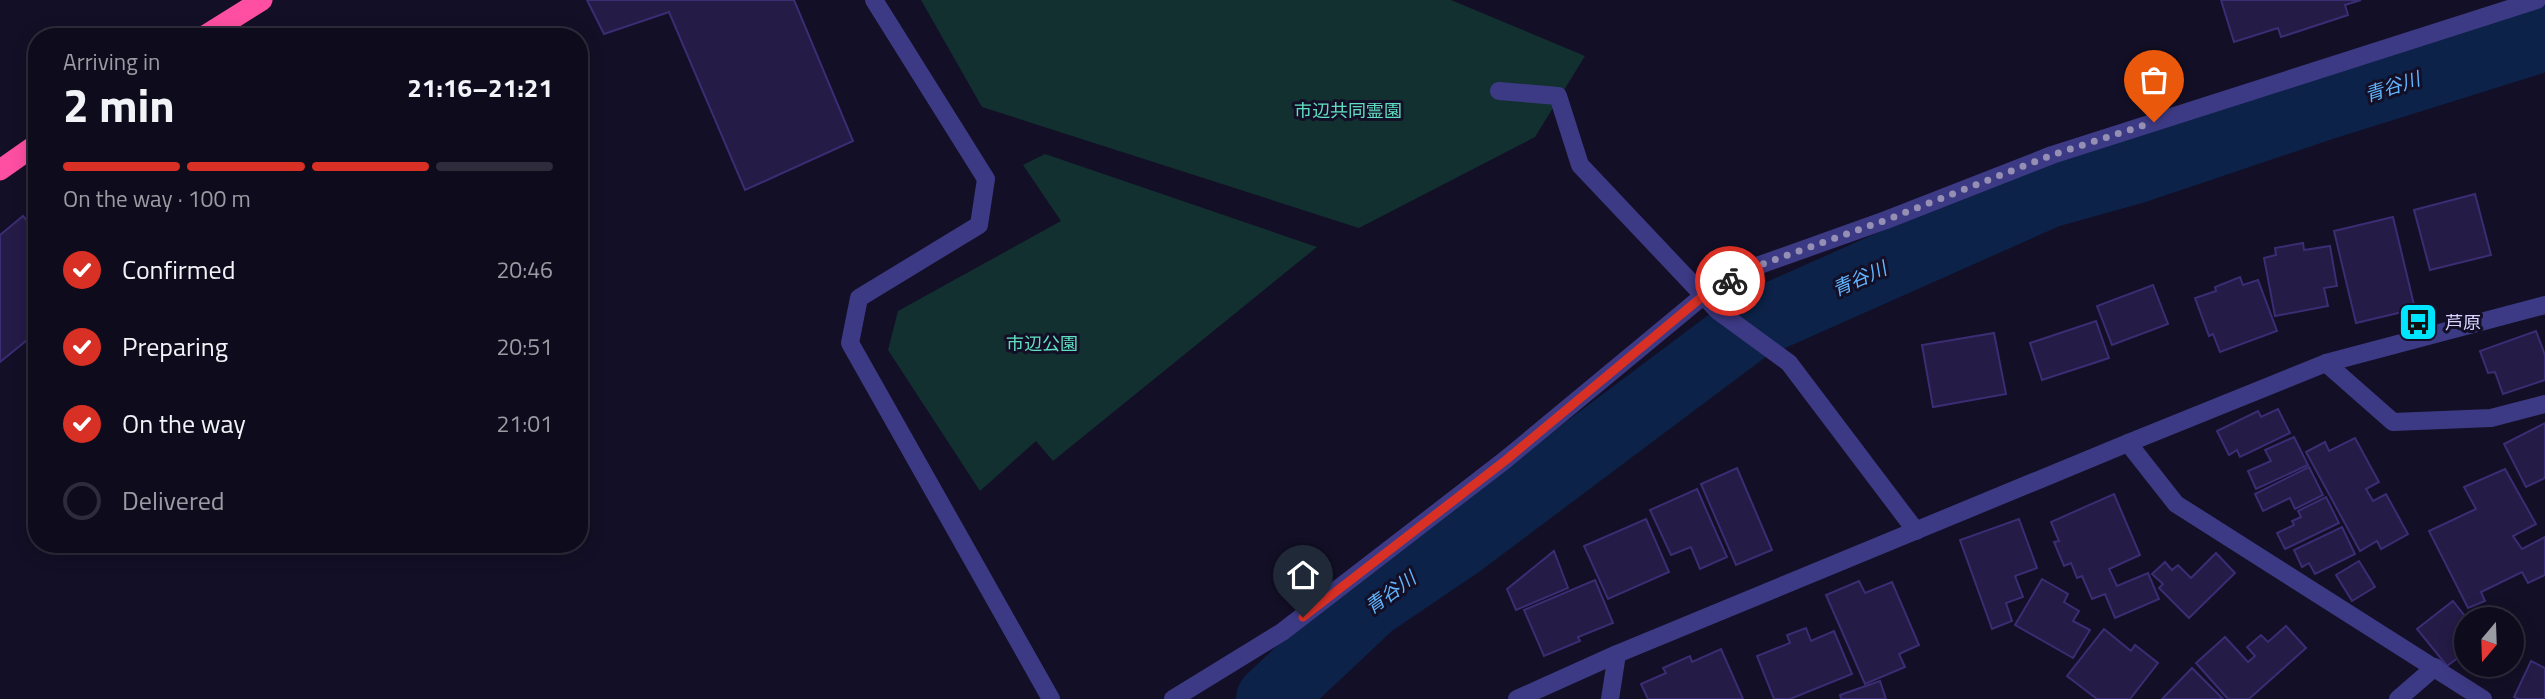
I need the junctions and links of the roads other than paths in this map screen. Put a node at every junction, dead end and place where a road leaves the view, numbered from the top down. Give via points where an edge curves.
1 (262, 0) edge
2 (874, 0) edge
3 (2537, 0) edge
4 (218, 28) edge
5 (1499, 91) dead end
6 (28, 150) edge
7 (0, 170) edge
8 (1703, 296) junction
9 (2545, 305) edge
10 (2326, 363) junction
11 (2545, 404) edge
12 (2128, 443) junction
13 (1916, 531) junction
14 (1617, 654) junction
15 (2435, 667) junction
16 (1051, 699) edge
17 (1173, 699) edge
18 (1517, 699) edge
19 (1611, 699) edge
20 (2398, 699) edge
21 (2483, 699) edge

1 - 4 highway
2 - 16 street via 986,179 979,225 859,298 850,343
3 - 8 street via 2052,155 1754,267
5 - 8 street via 1558,96 1580,165
6 - 7 highway
8 - 13 street via 1789,363
8 - 17 street via 1506,460 1293,624
9 - 10 street
10 - 11 street via 2393,422 2491,418
10 - 12 street
12 - 13 street
12 - 15 street via 2176,504
13 - 14 street
14 - 18 street
14 - 19 street
15 - 20 street
15 - 21 street

